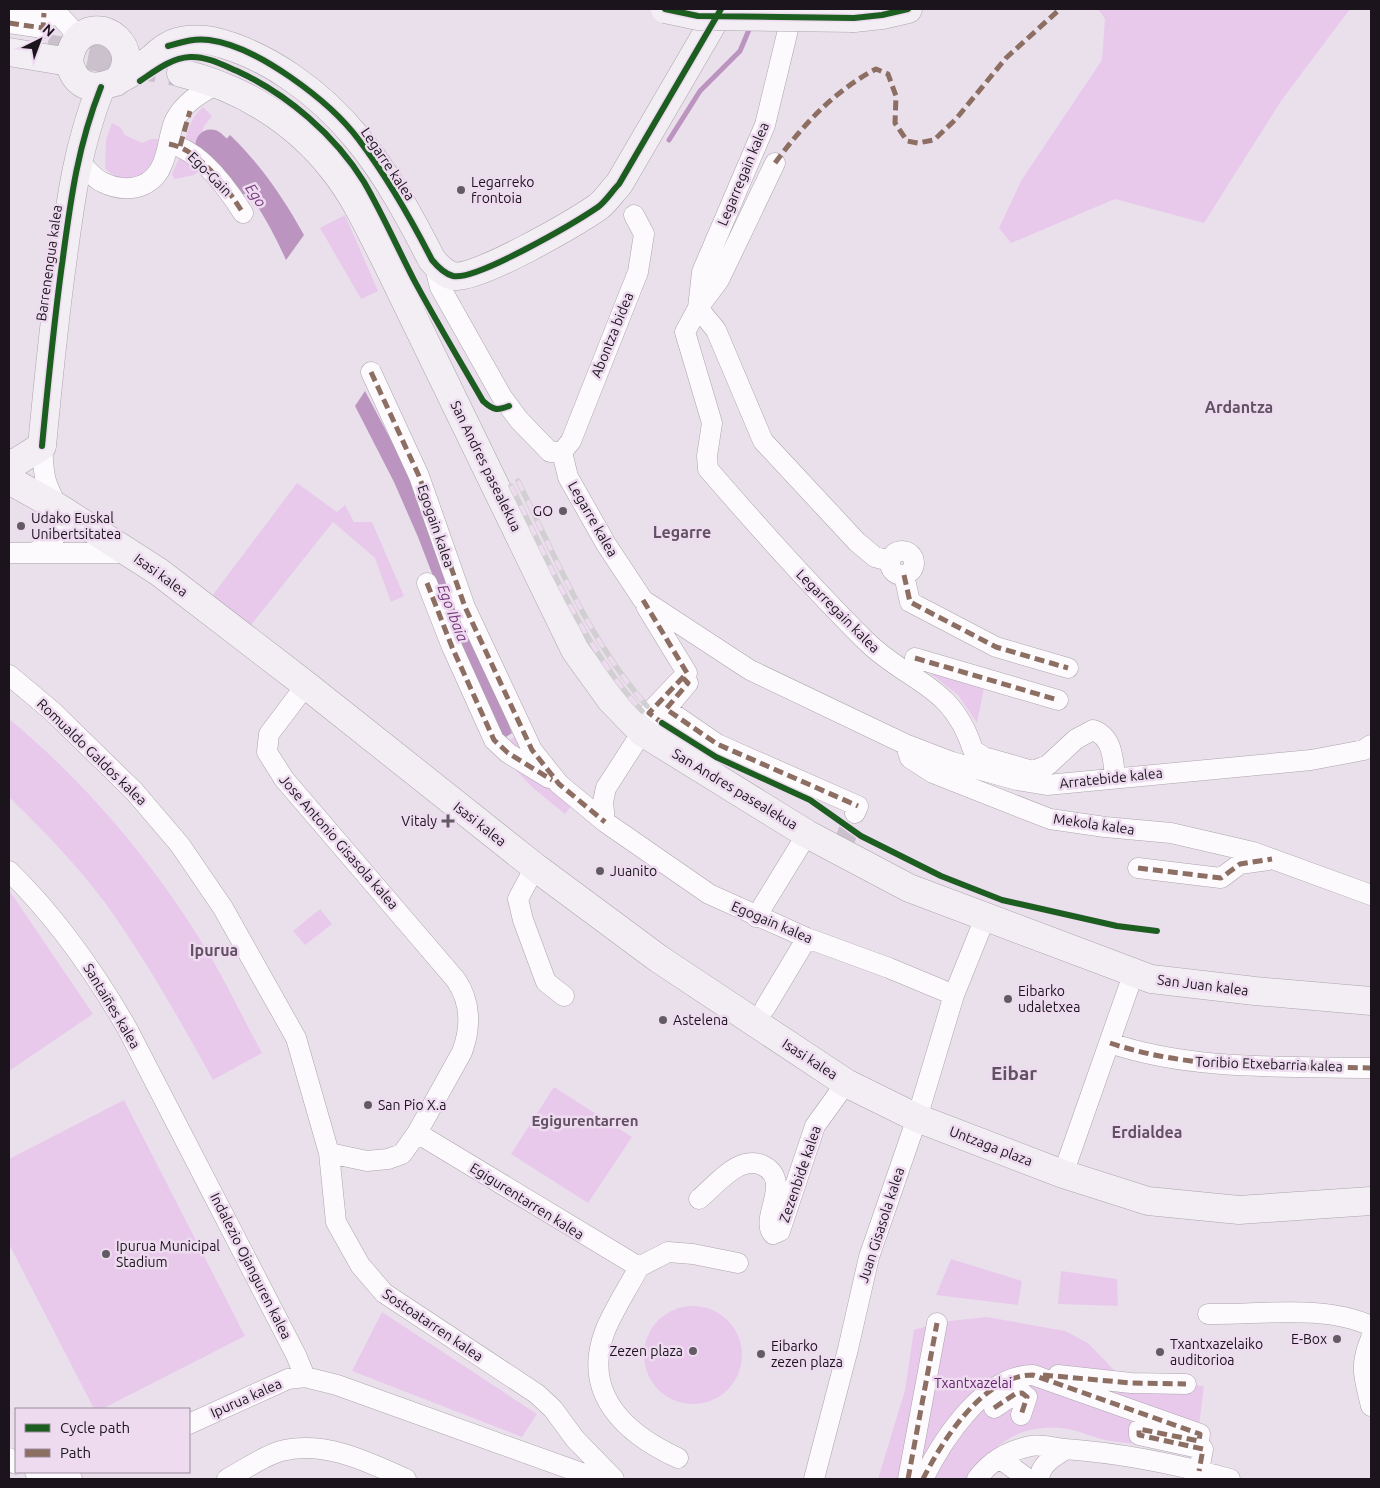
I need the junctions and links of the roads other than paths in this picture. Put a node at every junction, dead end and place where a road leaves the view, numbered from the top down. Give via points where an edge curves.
1 (12, 9) edge
2 (666, 9) edge
3 (722, 9) edge
4 (793, 9) edge
5 (908, 9) edge
6 (44, 13) junction
7 (9, 23) edge
8 (115, 37) junction
9 (168, 46) junction
10 (74, 50) junction
11 (9, 52) edge
12 (181, 73) tunnel mouth
13 (109, 84) junction
14 (200, 98) junction
15 (174, 145) junction
16 (77, 159) junction
17 (775, 163) dead end
18 (243, 213) dead end
19 (634, 215) dead end
20 (434, 263) junction
21 (469, 274) junction
22 (698, 308) junction
23 (456, 313) junction
24 (371, 372) dead end
25 (42, 446) junction
26 (562, 452) junction
27 (9, 463) edge
28 (9, 480) edge
29 (58, 508) junction
30 (35, 552) junction
31 (9, 553) edge
32 (132, 553) junction
33 (427, 583) dead end
34 (643, 600) junction
35 (725, 656) joint
36 (915, 658) dead end
37 (1068, 668) dead end
38 (9, 675) edge
39 (683, 678) junction
40 (306, 685) junction
41 (1058, 700) dead end
42 (652, 728) junction
43 (905, 744) junction
44 (1371, 745) edge
45 (1115, 777) junction
46 (559, 784) junction
47 (857, 809) dead end
48 (605, 822) junction
49 (807, 834) junction
50 (1272, 860) junction
51 (535, 867) junction
52 (1138, 868) dead end
53 (9, 871) edge
54 (1371, 895) edge
55 (756, 917) junction
56 (985, 918) junction
57 (807, 938) junction
58 (1134, 972) junction
59 (954, 995) junction
60 (564, 996) dead end
61 (1371, 1001) edge
62 (764, 1008) dead end
63 (1110, 1043) junction
64 (1371, 1068) edge
65 (846, 1083) junction
66 (916, 1118) junction
67 (417, 1133) junction
68 (328, 1153) junction
69 (194, 1156) joint
70 (1063, 1174) junction
71 (699, 1199) dead end
72 (1371, 1201) edge
73 (738, 1263) dead end
74 (639, 1267) junction
75 (1208, 1314) dead end
76 (936, 1323) dead end
77 (1371, 1326) edge
78 (1371, 1338) edge
79 (1034, 1375) junction
80 (305, 1377) junction
81 (1186, 1384) dead end
82 (1371, 1406) edge
83 (994, 1408) dead end
84 (1022, 1415) dead end
85 (190, 1424) edge
86 (575, 1439) junction
87 (1066, 1449) junction
88 (678, 1458) dead end
89 (999, 1458) junction
90 (557, 1464) junction
91 (1199, 1470) junction
92 (46, 1473) edge
93 (80, 1476) edge
94 (226, 1479) edge
95 (406, 1479) edge
96 (598, 1479) edge
97 (614, 1479) edge
98 (814, 1479) edge
99 (908, 1479) edge
100 (923, 1479) edge
101 (978, 1479) edge
102 (1028, 1479) edge
103 (1040, 1479) edge
104 (1230, 1479) edge

1 - 6 street
2 - 5 street, bridge via 698,16 854,18
3 - 21 street via 619,184 600,206 551,235
4 - 22 street, Legarregain kalea via 765,125 702,272
6 - 7 street via 43,28
6 - 10 street via 59,15
8 - 9 street
8 - 10 street via 104,31 94,31
8 - 13 street via 125,49 127,58 122,75
9 - 13 street
9 - 20 street, Legarre kalea via 189,39 210,40 236,48 275,67 302,86 358,138
10 - 11 street
10 - 13 street via 76,77 82,83 90,87
12 - 14 street, San Andres pasealekua via 198,77
13 - 16 street, Barrenengua kalea
14 - 15 street via 175,121
14 - 42 street, San Andres pasealekua via 256,102 294,129 333,168 358,206 386,261 576,650 611,700
15 - 16 street via 159,171 147,184 136,188 122,189 101,182
15 - 18 street, Ego-Gain via 205,166 229,190
16 - 25 street, Barrenengua kalea via 53,327
17 - 22 street via 719,280
19 - 26 street, Abontza bidea via 644,234 638,272 571,441
20 - 21 street, Legarre kalea via 453,276
20 - 23 street via 440,287
21 - 23 street via 459,292
22 - 37 street via 716,330 762,441 875,557 890,562 897,552 909,553 914,564 911,572 904,575 910,602 996,647
22 - 45 street, Legarregain kalea via 685,332 712,423 708,469 780,552 876,651 940,695 953,708 966,727 973,750 984,757 1033,771 1048,765 1076,739 1093,730 1105,738 1110,747
23 - 26 street via 477,356 519,420 550,452
24 - 46 street, Egogain kalea via 419,476 465,607 532,750
25 - 27 street via 16,463
25 - 29 street via 46,480
26 - 34 street, Legarre kalea via 568,477
28 - 29 street, Isasi kalea
29 - 30 street via 62,521 59,532 52,542
29 - 32 street, Isasi kalea
30 - 31 street
30 - 32 street
32 - 40 street, Isasi kalea
33 - 46 street, Egogain kalea via 494,740 508,753
34 - 35 street, Legarre kalea
34 - 39 street via 687,673
35 - 43 street, Arratebide kalea
36 - 41 street
38 - 68 street, Romualdo Galdos kalea via 118,774 154,813 199,871 296,1038
39 - 42 street via 649,713
39 - 47 street via 688,683 666,709 717,744
40 - 51 street, Isasi kalea
40 - 67 street, Jose Antonio Gisasola kalea via 270,734 267,752 284,779 393,904 464,992 468,1007 467,1039
42 - 48 street via 606,788 603,802
42 - 49 street, San Andres pasealekua
43 - 45 street, Arratebide kalea via 952,762 1047,785
43 - 50 street, Mekola kalea via 910,758 933,773 1050,819 1105,828 1171,833 1253,852
44 - 45 street, Arratebide kalea via 1364,750 1311,760
46 - 48 street, Egogain kalea
48 - 55 street, Egogain kalea via 709,894
49 - 55 street, San Andres pasealekua
49 - 56 street, San Andres pasealekua via 842,848 909,888
50 - 52 street, Mekola kalea via 1240,864 1221,878
50 - 54 street, Mekola kalea
51 - 60 street via 518,899 546,982
51 - 65 street, Isasi kalea via 660,959
53 - 69 street, Santaiñes kalea via 43,906 102,985
55 - 57 street, Egogain kalea
56 - 58 street, San Juan kalea
56 - 59 street
57 - 59 street, Egogain kalea
57 - 62 street
58 - 61 street, San Juan kalea via 1151,978 1254,992
58 - 63 street
59 - 66 street
63 - 64 street, Toribio Etxebarria kalea via 1142,1054 1211,1064
63 - 70 street
65 - 66 street, Isasi kalea
65 - 71 street, Zezenbide kalea via 815,1126 780,1232 773,1234 769,1226 776,1193 775,1178 760,1164 751,1162 736,1167
66 - 70 street, Untzaga plaza
66 - 98 street, Juan Gisasola kalea via 869,1257
67 - 68 street via 402,1154 388,1159 367,1161
67 - 74 street, Egigurentarren kalea
68 - 86 street, Sostoatarren kalea via 336,1222 376,1286 537,1394 553,1409
69 - 80 street, Indalezio Ojanguren kalea
70 - 72 street, Untzaga plaza via 1148,1201 1239,1210
73 - 74 street via 668,1252
74 - 88 street via 605,1332 599,1363 600,1387 609,1406 623,1422 653,1447
75 - 77 street via 1319,1313 1355,1318
76 - 99 street
78 - 82 street via 1362,1370
79 - 81 street
79 - 91 street via 1200,1434 1199,1441 1139,1429 1139,1435 1203,1449
79 - 100 street via 1007,1379 961,1419 938,1448
80 - 85 street, Ipurua kalea via 288,1379
80 - 90 street via 337,1385
83 - 84 street via 1022,1393 1027,1397
86 - 90 street via 570,1452
86 - 97 street, Sostoatarren kalea
87 - 89 street via 1033,1445
87 - 91 street
87 - 103 street via 1048,1461 1040,1472
89 - 101 street via 985,1468
89 - 102 street
90 - 96 street
91 - 104 street
92 - 93 street
94 - 95 street via 280,1451 312,1448 331,1450

